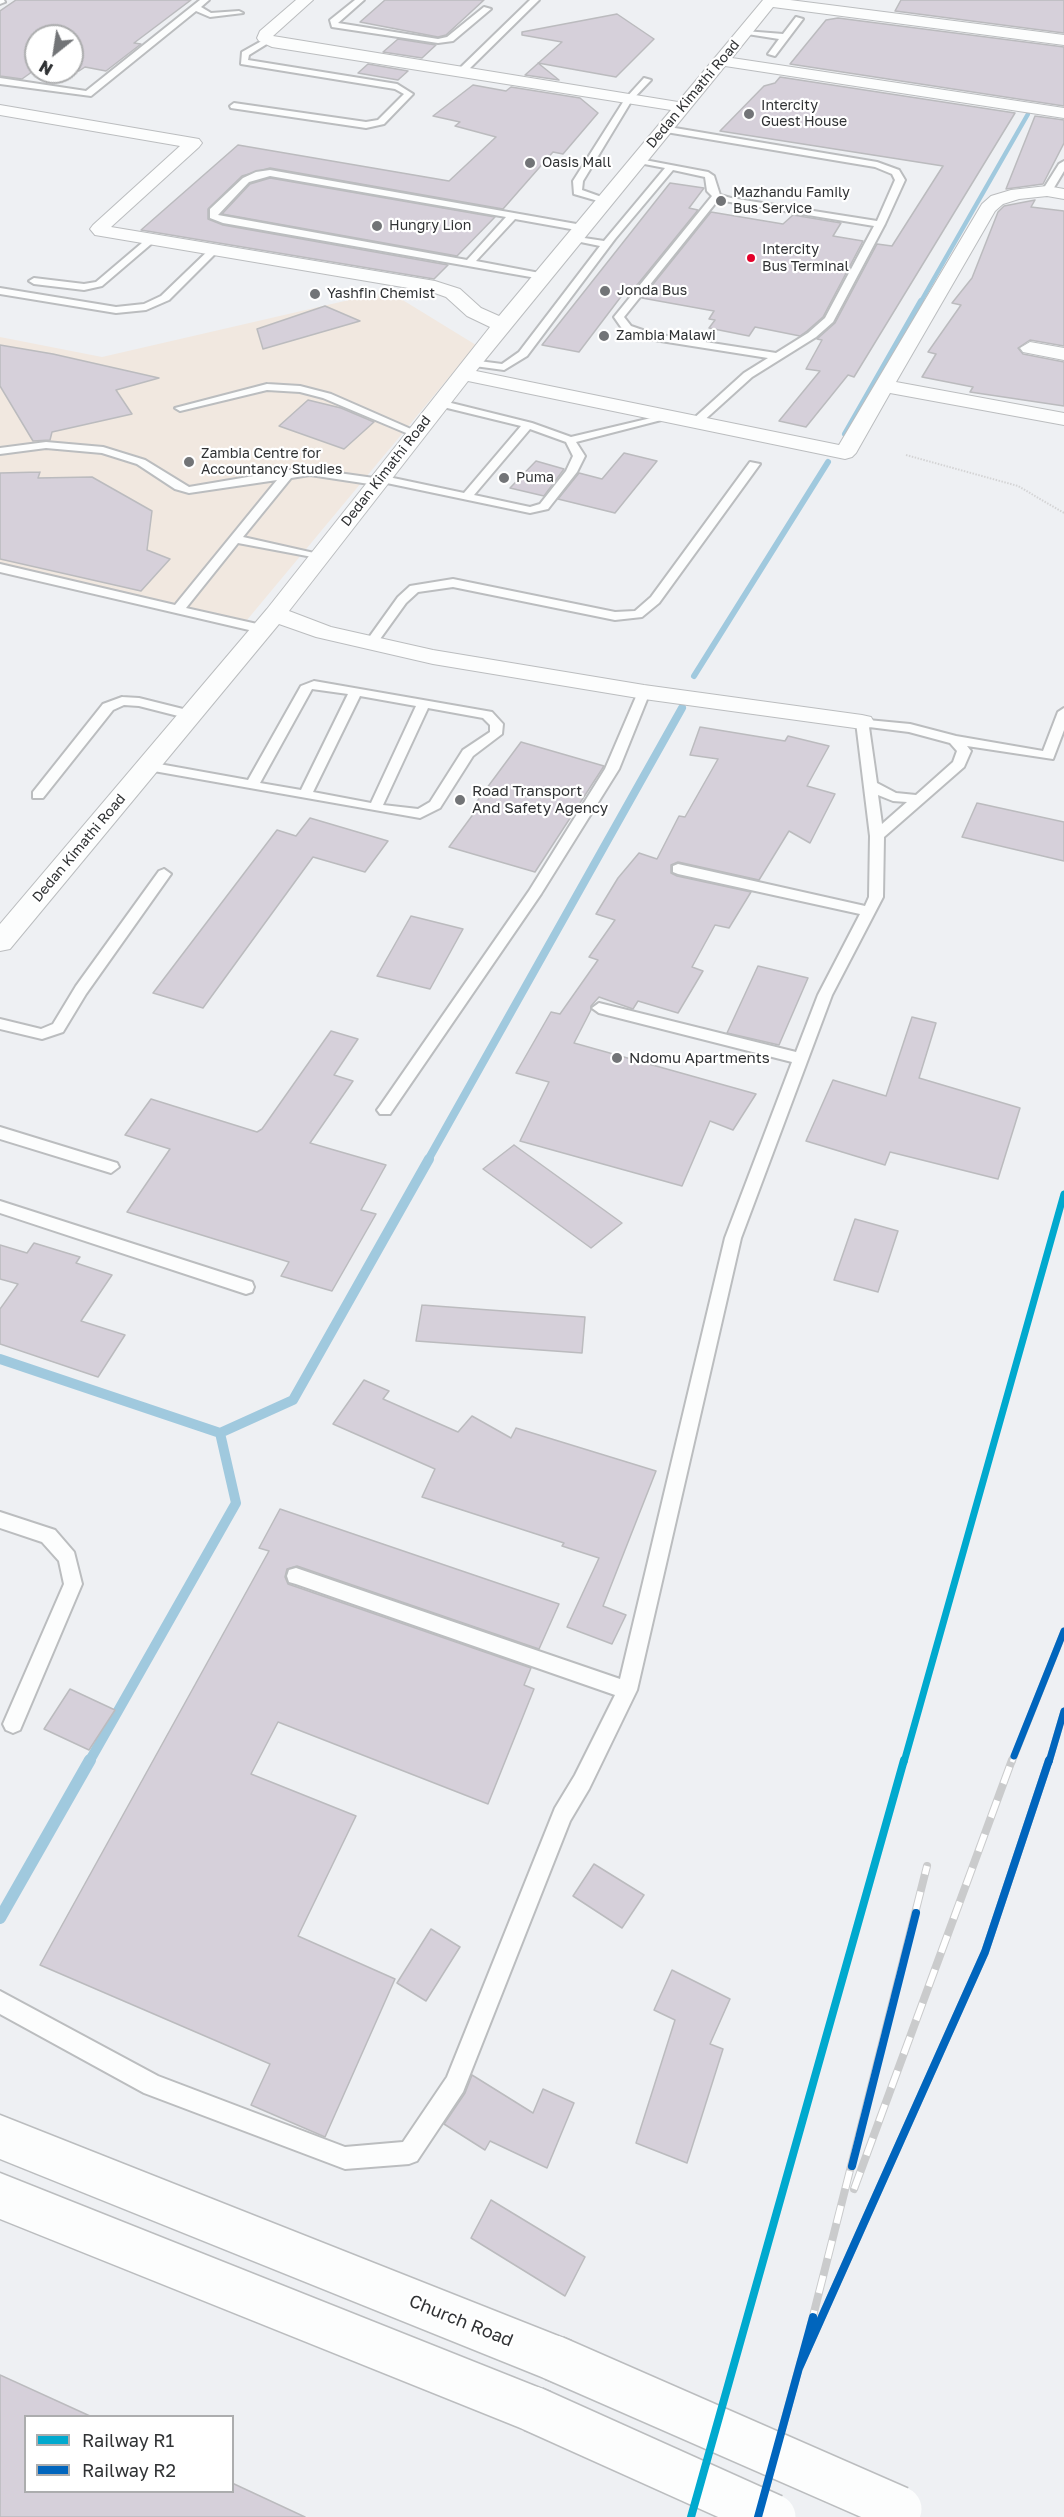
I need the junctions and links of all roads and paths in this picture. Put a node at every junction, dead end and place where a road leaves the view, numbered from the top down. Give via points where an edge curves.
1 (205, 0) edge
2 (305, 0) edge
3 (360, 0) edge
4 (535, 0) edge
5 (771, 1) edge
6 (196, 6) junction
7 (487, 9) dead end
8 (239, 13) dead end
9 (799, 19) dead end
10 (745, 33) junction
11 (785, 37) junction
12 (267, 40) junction
13 (1064, 40) edge
14 (772, 54) dead end
15 (722, 61) junction
16 (462, 72) junction
17 (646, 80) dead end
18 (0, 81) edge
19 (629, 99) junction
20 (234, 106) dead end
21 (681, 107) junction
22 (0, 110) edge
23 (1064, 113) edge
24 (663, 129) junction
25 (637, 160) junction
26 (1064, 164) edge
27 (671, 167) junction
28 (1056, 192) edge
29 (717, 197) junction
30 (605, 200) junction
31 (513, 216) junction
32 (880, 224) junction
33 (578, 233) junction
34 (152, 240) junction
35 (607, 244) junction
36 (215, 249) junction
37 (469, 263) junction
38 (542, 276) junction
39 (34, 281) dead end
40 (446, 290) junction
41 (0, 291) edge
42 (520, 303) junction
43 (502, 325) junction
44 (1030, 348) dead end
45 (1064, 354) edge
46 (776, 356) junction
47 (467, 369) junction
48 (884, 386) junction
49 (440, 403) junction
50 (180, 408) dead end
51 (668, 417) junction
52 (1064, 419) edge
53 (696, 422) junction
54 (528, 425) junction
55 (416, 433) junction
56 (570, 440) junction
57 (0, 450) edge
58 (906, 454) dead end
59 (754, 464) dead end
60 (289, 474) junction
61 (378, 480) junction
62 (468, 495) junction
63 (1064, 513) edge
64 (237, 539) junction
65 (319, 556) junction
66 (0, 568) edge
67 (178, 609) junction
68 (269, 621) junction
69 (371, 643) junction
70 (356, 691) junction
71 (644, 692) junction
72 (423, 704) junction
73 (1064, 712) edge
74 (190, 715) junction
75 (862, 722) junction
76 (955, 740) junction
77 (148, 765) junction
78 (253, 784) junction
79 (870, 785) junction
80 (38, 795) dead end
81 (305, 795) junction
82 (920, 799) junction
83 (375, 808) junction
84 (877, 836) junction
85 (678, 869) dead end
86 (164, 874) dead end
87 (868, 911) junction
88 (0, 942) edge
89 (598, 1008) dead end
90 (0, 1024) edge
91 (801, 1059) junction
92 (386, 1110) dead end
93 (0, 1133) edge
94 (111, 1167) dead end
95 (0, 1207) edge
96 (246, 1287) dead end
97 (0, 1520) edge
98 (296, 1576) dead end
99 (627, 1690) junction
100 (13, 1724) dead end
101 (0, 2002) edge
102 (0, 2137) edge
103 (0, 2196) edge
104 (908, 2513) edge
105 (773, 2517) edge

1 - 6 lane
2 - 12 street via 266,34
3 - 7 lane via 333,21 335,25 438,41 450,39
4 - 16 lane
5 - 10 street, Dedan Kimathi Road
5 - 13 street
6 - 8 lane via 210,15
6 - 18 lane via 88,94
9 - 11 lane
10 - 11 lane
10 - 15 street, Dedan Kimathi Road
11 - 14 lane
12 - 16 street
12 - 20 lane via 245,54 244,62 397,87 409,94 381,122 366,125
15 - 21 street, Dedan Kimathi Road
15 - 23 street
16 - 19 street
17 - 19 lane
19 - 21 street
19 - 30 lane via 576,186 577,192
21 - 24 street, Dedan Kimathi Road
22 - 34 street via 193,143 99,229
24 - 25 street, Dedan Kimathi Road
24 - 32 lane via 877,165 896,172 900,180
25 - 27 lane
25 - 30 street, Dedan Kimathi Road
26 - 28 lane
27 - 29 lane via 710,176
27 - 35 lane
28 - 48 street via 1017,194 988,208
29 - 32 lane
29 - 46 lane via 620,317 627,328 652,337
30 - 33 street, Dedan Kimathi Road
31 - 33 lane
31 - 37 lane
31 - 37 lane via 270,173 246,180 213,211 213,216 224,220
32 - 46 lane via 829,320
33 - 35 lane
33 - 38 street, Dedan Kimathi Road
34 - 36 street
34 - 39 lane via 99,284 84,287
35 - 47 lane via 523,354 504,367
36 - 40 street
36 - 41 lane via 165,298 146,307 116,310
37 - 38 lane
38 - 42 street, Dedan Kimathi Road
40 - 42 street
40 - 43 street via 474,312
42 - 43 street, Dedan Kimathi Road
43 - 47 street, Dedan Kimathi Road
44 - 45 street
46 - 53 lane via 748,375
47 - 49 street, Dedan Kimathi Road
47 - 51 street
48 - 52 street
48 - 53 street via 845,453
49 - 54 lane
49 - 55 street, Dedan Kimathi Road
50 - 55 lane via 267,387 300,389 327,396
51 - 53 street
51 - 56 lane
54 - 56 lane
54 - 62 lane
55 - 61 street, Dedan Kimathi Road
56 - 62 lane via 579,456 544,507 530,510
57 - 60 lane via 46,445 103,450 141,462 189,490
58 - 63 path via 1018,486
59 - 69 lane via 655,600 638,614 615,616 453,583 414,589
60 - 61 lane via 334,474
60 - 64 lane
61 - 62 lane
61 - 65 street, Dedan Kimathi Road
64 - 65 lane
64 - 67 lane
65 - 68 street, Dedan Kimathi Road
66 - 67 lane
67 - 68 lane
68 - 69 street
68 - 74 street, Dedan Kimathi Road
69 - 71 street
70 - 72 lane
70 - 78 lane via 308,686
70 - 81 lane
71 - 75 street
71 - 92 lane via 612,769 534,894
72 - 83 lane
72 - 83 lane via 487,715 497,723 496,734 468,753 435,805 420,813
73 - 76 lane via 1048,756
74 - 77 street, Dedan Kimathi Road
74 - 80 lane via 140,702 122,701 108,707
75 - 76 lane via 910,728
75 - 79 lane
76 - 82 lane via 964,751 959,764
77 - 78 lane
77 - 88 street, Dedan Kimathi Road
78 - 81 lane
79 - 82 lane via 893,797
79 - 84 lane
81 - 83 lane
82 - 84 lane
84 - 87 lane via 876,897
85 - 87 lane
86 - 90 lane via 58,1028 42,1034
87 - 91 lane via 825,995
89 - 91 lane
91 - 99 lane via 734,1238
93 - 94 lane
95 - 96 lane
97 - 100 lane via 48,1536 67,1558 73,1584
98 - 99 lane
99 - 101 lane via 562,1815 455,2084 409,2153 345,2157 335,2154 152,2085
102 - 104 main road, Church Road, bridge via 554,2358
103 - 105 main road, bridge via 532,2409

